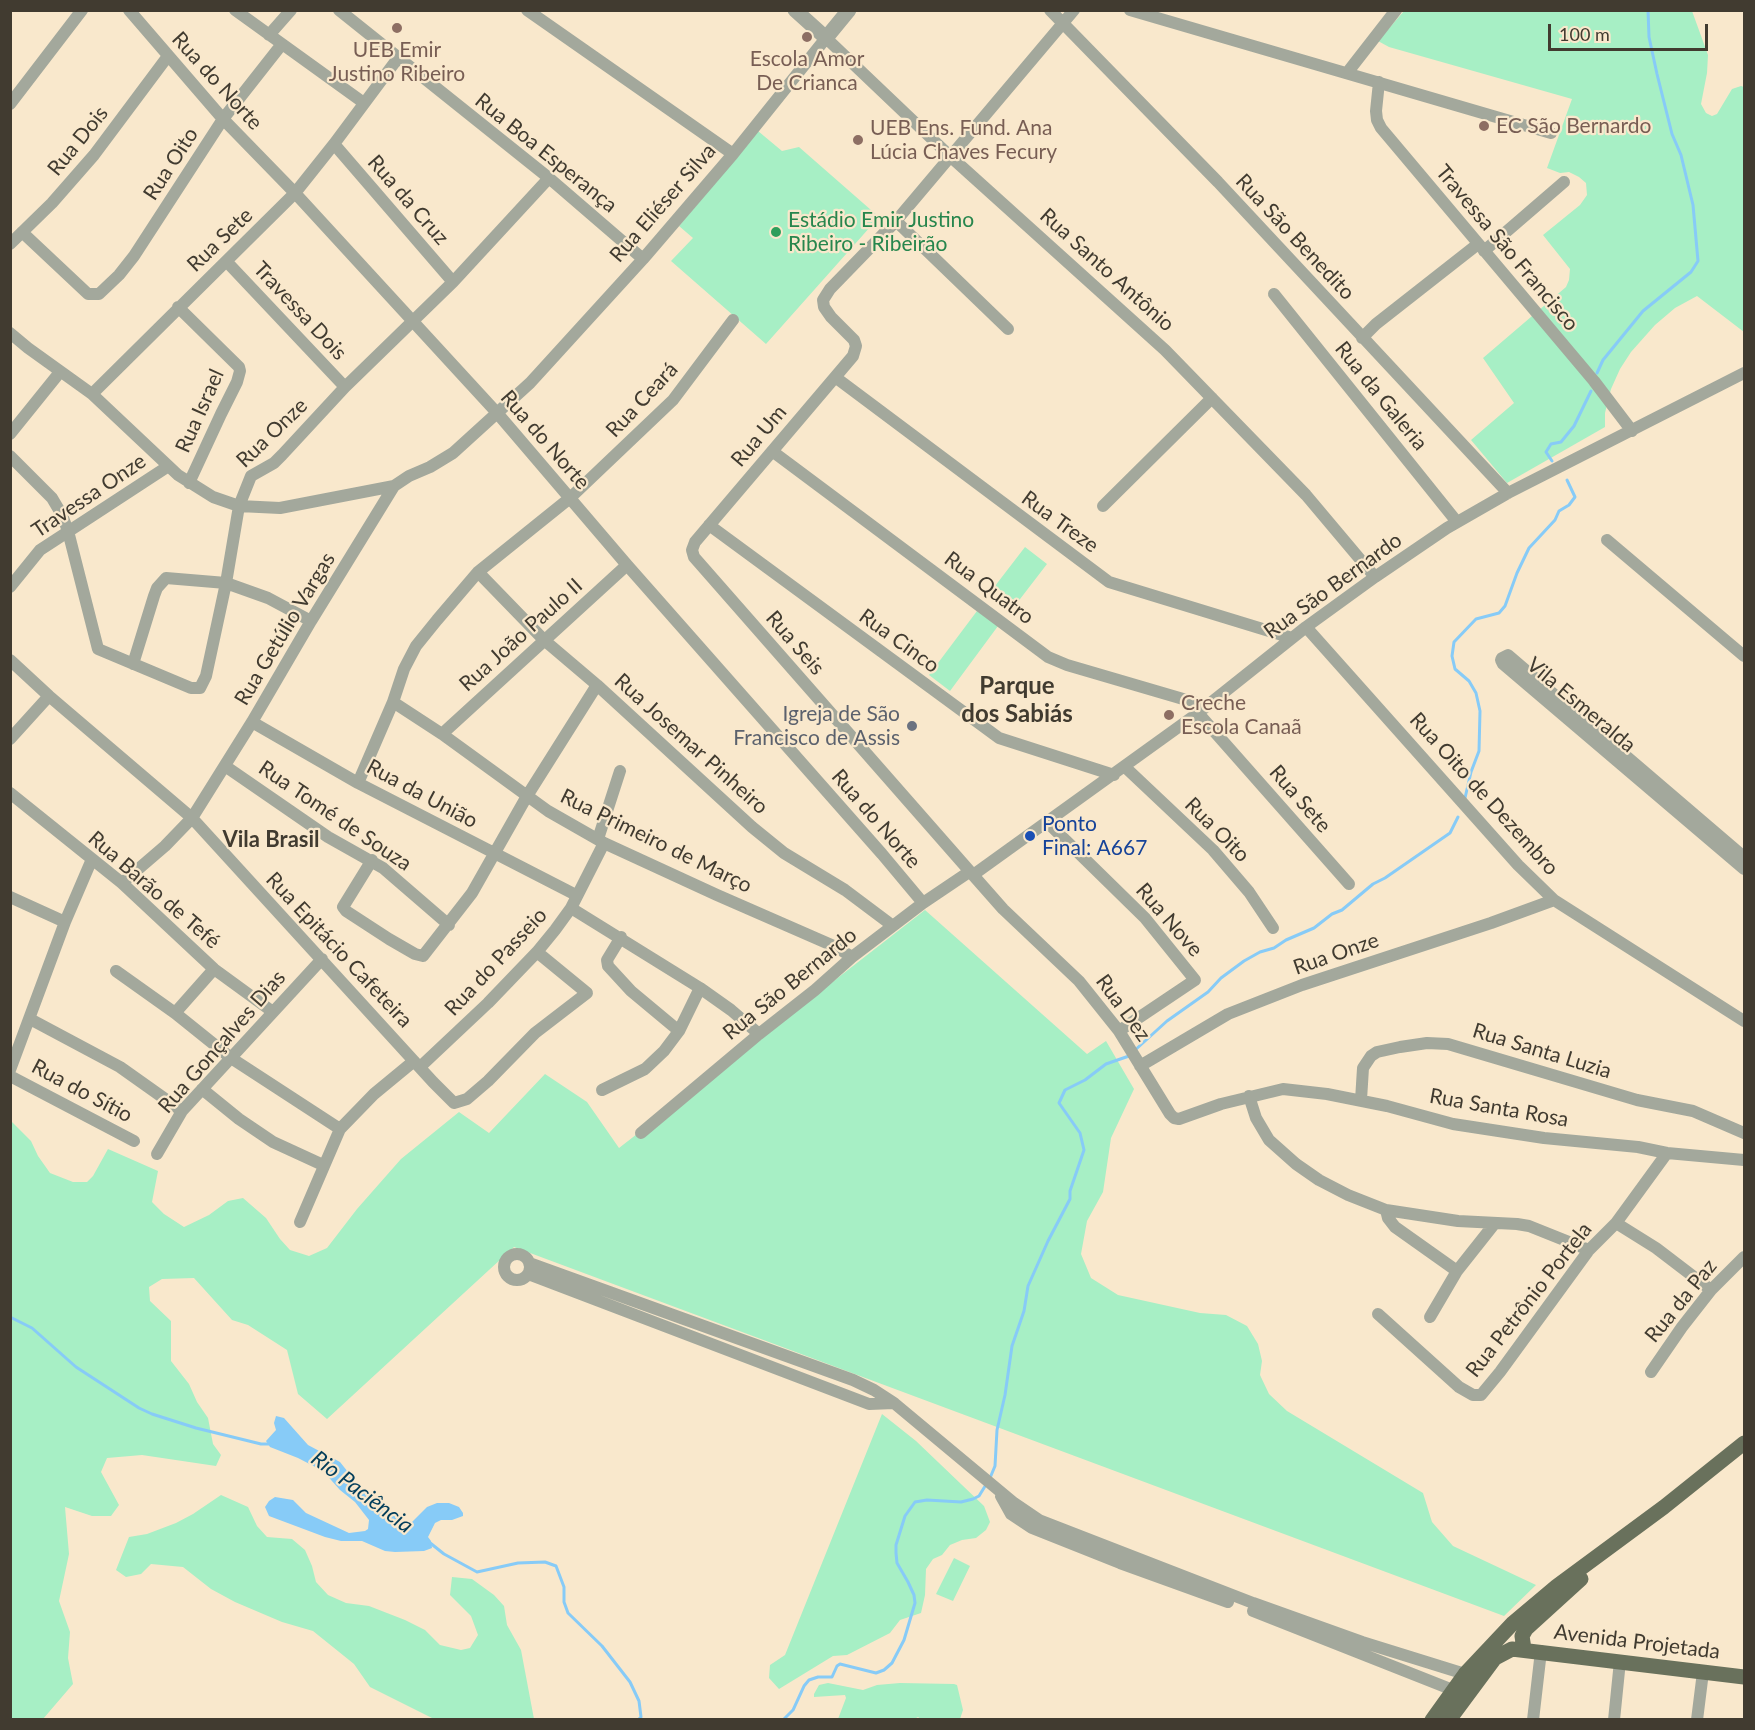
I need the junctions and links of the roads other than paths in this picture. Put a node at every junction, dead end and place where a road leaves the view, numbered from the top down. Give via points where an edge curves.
1 (82, 10) edge
2 (129, 10) edge
3 (235, 10) edge
4 (291, 10) edge
5 (339, 10) edge
6 (527, 10) edge
7 (795, 10) edge
8 (849, 10) edge
9 (1050, 10) edge
10 (1074, 10) edge
11 (1130, 10) edge
12 (1395, 10) edge
13 (543, 15) edge
14 (1063, 23) junction
15 (269, 35) junction
16 (826, 38) junction
17 (282, 44) junction
18 (168, 56) junction
19 (398, 58) junction
20 (1347, 73) junction
21 (1379, 82) junction
22 (364, 103) junction
23 (10, 104) edge
24 (223, 119) junction
25 (1551, 133) dead end
26 (334, 144) junction
27 (734, 154) junction
28 (951, 157) junction
29 (549, 178) junction
30 (1563, 182) dead end
31 (295, 193) junction
32 (896, 221) junction
33 (22, 232) junction
34 (10, 244) edge
35 (1481, 248) junction
36 (643, 259) junction
37 (227, 262) junction
38 (453, 282) junction
39 (1274, 294) dead end
40 (178, 307) junction
41 (734, 320) dead end
42 (412, 322) junction
43 (1008, 329) dead end
44 (10, 333) edge
45 (1362, 338) junction
46 (60, 372) junction
47 (1744, 373) edge
48 (835, 377) junction
49 (345, 387) junction
50 (92, 394) junction
51 (1212, 398) junction
52 (498, 414) junction
53 (1632, 431) junction
54 (10, 434) edge
55 (772, 451) junction
56 (10, 456) edge
57 (167, 467) junction
58 (189, 483) junction
59 (394, 486) junction
60 (1508, 492) junction
61 (570, 498) junction
62 (239, 506) junction
63 (1103, 506) dead end
64 (1457, 522) junction
65 (709, 525) junction
66 (68, 531) junction
67 (1607, 540) dead end
68 (695, 542) joint
69 (627, 565) junction
70 (478, 572) junction
71 (1375, 577) junction
72 (226, 583) junction
73 (10, 587) edge
74 (311, 621) junction
75 (1306, 627) junction
76 (1292, 638) junction
77 (544, 640) junction
78 (1744, 656) edge
79 (10, 660) edge
80 (134, 664) junction
81 (597, 685) junction
82 (49, 696) junction
83 (393, 702) junction
84 (1202, 710) junction
85 (252, 722) junction
86 (442, 734) junction
87 (10, 739) edge
88 (225, 766) junction
89 (1125, 767) junction
90 (620, 771) dead end
91 (1114, 775) junction
92 (358, 783) junction
93 (10, 793) edge
94 (527, 796) junction
95 (192, 819) junction
96 (1048, 823) junction
97 (601, 841) junction
98 (495, 854) junction
99 (1744, 857) edge
100 (92, 859) junction
101 (372, 861) junction
102 (1744, 869) edge
103 (971, 874) junction
104 (122, 882) junction
105 (1349, 884) dead end
106 (576, 895) junction
107 (10, 897) edge
108 (1554, 900) junction
109 (923, 903) junction
110 (571, 908) junction
111 (65, 922) junction
112 (448, 925) junction
113 (893, 926) junction
114 (1273, 927) dead end
115 (621, 937) junction
116 (537, 952) junction
117 (852, 957) junction
118 (322, 959) junction
119 (214, 969) junction
120 (116, 971) dead end
121 (700, 988) junction
122 (273, 1012) junction
123 (175, 1013) junction
124 (30, 1018) junction
125 (1744, 1021) edge
126 (679, 1031) junction
127 (1119, 1031) junction
128 (759, 1034) junction
129 (231, 1058) junction
130 (1138, 1062) junction
131 (417, 1064) junction
132 (10, 1070) edge
133 (10, 1076) edge
134 (202, 1089) junction
135 (602, 1090) dead end
136 (1249, 1096) junction
137 (1360, 1100) junction
138 (182, 1111) junction
139 (339, 1129) junction
140 (641, 1133) dead end
141 (1744, 1133) edge
142 (134, 1141) dead end
143 (1667, 1153) junction
144 (157, 1154) dead end
145 (1744, 1160) edge
146 (323, 1165) junction
147 (1386, 1210) junction
148 (300, 1222) dead end
149 (1494, 1223) junction
150 (1616, 1223) junction
151 (1589, 1250) junction
152 (1744, 1257) edge
153 (529, 1269) dead end
154 (1457, 1271) junction
155 (1711, 1290) junction
156 (1378, 1314) dead end
157 (1430, 1317) dead end
158 (1651, 1372) dead end
159 (1744, 1443) edge
160 (1664, 1508) junction
161 (1360, 1647) junction
162 (1524, 1649) junction
163 (1541, 1652) junction
164 (1620, 1661) junction
165 (1703, 1672) junction
166 (1465, 1674) junction
167 (1744, 1677) edge
168 (1453, 1690) junction
169 (1432, 1719) edge
170 (1449, 1719) edge
171 (1533, 1719) edge
172 (1614, 1719) edge
173 (1697, 1719) edge

1 - 23 street
2 - 18 street, Rua do Norte
3 - 15 street
4 - 15 street
5 - 19 street, Rua Boa Esperança
6 - 13 street
7 - 16 street, Rua Santo Antônio
8 - 16 street, Rua Eliéser Silva
9 - 14 street, Rua São Benedito
10 - 14 street
11 - 20 street
12 - 20 street
13 - 27 street
14 - 28 street
14 - 45 street, Rua São Benedito
15 - 17 street
16 - 27 street, Rua Eliéser Silva
16 - 28 street, Rua Santo Antônio
17 - 22 street
17 - 24 street, Rua Oito
18 - 24 street, Rua do Norte
18 - 33 street, Rua Dois via 94,155
19 - 22 street, Rua Sete
19 - 29 street, Rua Boa Esperança
20 - 21 street
21 - 25 street
21 - 35 street, Travessa São Francisco via 1376,111 1381,128
22 - 26 street, Rua Sete
24 - 31 street, Rua do Norte
24 - 33 street, Rua Oito via 134,256 99,294 87,294
26 - 31 street, Rua Sete
26 - 38 street, Rua da Cruz
27 - 36 street, Rua Eliéser Silva
28 - 32 street
28 - 51 street, Rua Santo Antônio via 1165,350
29 - 36 street, Rua Boa Esperança
29 - 38 street, Rua Onze
30 - 35 street
31 - 37 street, Rua Sete
31 - 42 street, Rua do Norte
32 - 43 street
32 - 48 street, Rua Um via 823,300 824,308 856,346 853,356
33 - 34 street, Rua Dois
35 - 45 street
35 - 53 street, Travessa São Francisco
36 - 52 street, Rua Eliéser Silva
37 - 40 street, Rua Sete
37 - 49 street, Travessa Dois
38 - 42 street, Rua Onze
39 - 64 street, Rua da Galeria
40 - 50 street, Rua Sete
40 - 58 street, Rua Israel via 240,371
41 - 61 street, Rua Ceará via 674,400
42 - 49 street, Rua Onze
42 - 52 street, Rua do Norte
44 - 46 street
45 - 60 street, Rua São Benedito
46 - 50 street
46 - 54 street
47 - 53 street, Rua São Bernardo
48 - 55 street, Rua Um
48 - 76 street, Rua Treze via 1109,582
49 - 62 street, Rua Onze via 274,463 251,476
50 - 57 street
51 - 63 street
51 - 71 street, Rua Santo Antônio via 1306,495
52 - 59 street, Rua Getúlio Vargas via 453,453
52 - 61 street, Rua do Norte
53 - 60 street, Rua São Bernardo
55 - 65 street, Rua Um
55 - 84 street, Rua Quatro via 1048,657
56 - 66 street via 52,498
57 - 58 street
57 - 66 street, Travessa Onze
58 - 62 street
59 - 62 street via 280,508
59 - 74 street, Rua Getúlio Vargas
60 - 64 street, Rua São Bernardo
61 - 69 street, Rua do Norte
61 - 70 street, Rua Ceará
62 - 72 street, Rua Onze
64 - 71 street, Rua São Bernardo
65 - 68 street, Rua Um
65 - 91 street, Rua Cinco via 999,738
66 - 73 street, Travessa Onze via 40,550
66 - 80 street via 98,649
67 - 78 street
68 - 103 street, Rua Seis via 694,557
69 - 77 street, Rua João Paulo II
69 - 109 street, Rua do Norte
70 - 77 street, Rua Josemar Pinheiro
70 - 83 street, Rua Ceará via 416,646
71 - 75 street, Rua São Bernardo
72 - 74 street via 268,597
72 - 80 street via 166,578 157,588
72 - 80 street, Rua Onze via 206,676 200,687 191,688
74 - 85 street, Rua Getúlio Vargas
75 - 76 street, Rua São Bernardo
75 - 108 street, Rua Oito de Dezembro via 1518,865
76 - 84 street, Rua São Bernardo
77 - 81 street, Rua Josemar Pinheiro
77 - 86 street, Rua João Paulo II
79 - 82 street, Rua Epitácio Cafeteira
81 - 94 street
81 - 113 street, Rua Josemar Pinheiro via 768,840
82 - 87 street
82 - 95 street, Rua Epitácio Cafeteira
83 - 86 street, Rua Primeiro de Março
83 - 92 street, Rua Ceará
84 - 89 street, Rua São Bernardo
84 - 105 street, Rua Sete
85 - 88 street, Rua Getúlio Vargas
85 - 92 street, Rua da União
86 - 94 street, Rua Primeiro de Março
88 - 95 street, Rua Getúlio Vargas
88 - 101 street, Rua Tomé de Souza via 328,837
89 - 91 street, Rua São Bernardo
89 - 114 street, Rua Oito via 1213,850 1250,892
90 - 97 street, Rua do Passeio
91 - 96 street, Rua São Bernardo
92 - 98 street, Rua da União
93 - 100 street, Rua Barão de Tefé
94 - 97 street, Rua Primeiro de Março
94 - 98 street
95 - 104 street, Rua Getúlio Vargas
95 - 118 street, Rua Epitácio Cafeteira
96 - 103 street, Rua São Bernardo
96 - 127 street, Rua Nove via 1146,918 1195,980
97 - 106 street, Rua do Passeio
97 - 117 street, Rua Primeiro de Março
98 - 106 street, Rua da União
98 - 112 street
99 - 102 street, Vila Esmeralda via 1508,655 1502,658 1503,664
100 - 104 street, Rua Barão de Tefé
100 - 111 street
101 - 112 street, Rua Tomé de Souza
101 - 112 street via 344,902 346,911 419,956 425,954
103 - 109 street, Rua São Bernardo
103 - 127 street, Rua Dez via 1079,981
104 - 119 street, Rua Barão de Tefé
106 - 110 street, Rua do Passeio
107 - 111 street
108 - 125 street, Rua Oito de Dezembro
108 - 130 street, Rua Onze via 1302,985 1228,1014
109 - 113 street, Rua São Bernardo
110 - 115 street
110 - 116 street, Rua do Passeio
111 - 124 street
113 - 117 street, Rua São Bernardo
115 - 121 street
115 - 126 street via 607,960 608,966
116 - 131 street, Rua do Passeio via 488,1003
116 - 131 street, Rua Epitácio Cafeteira via 586,993 458,1103 450,1100
117 - 128 street, Rua São Bernardo
118 - 122 street, Rua Gonçalves Dias
118 - 131 street, Rua Epitácio Cafeteira
119 - 122 street, Rua Barão de Tefé
119 - 123 street
120 - 123 street
121 - 126 street
121 - 128 street
122 - 129 street, Rua Gonçalves Dias
123 - 129 street
124 - 132 street
124 - 138 street via 120,1067
126 - 135 street via 645,1070
127 - 130 street, Rua Dez
128 - 140 street, Rua São Bernardo
129 - 134 street, Rua Gonçalves Dias
129 - 139 street
130 - 136 street, Rua Dez via 1170,1114 1179,1119
131 - 139 street, Rua do Passeio via 374,1094
133 - 142 street, Rua do Sítio
134 - 138 street, Rua Gonçalves Dias
134 - 146 street via 273,1142
136 - 137 street, Rua Santa Rosa via 1283,1089
136 - 147 street via 1269,1140 1296,1164 1348,1196
137 - 141 street, Rua Santa Luzia via 1363,1068 1377,1052 1427,1043 1448,1044 1637,1100 1693,1111
137 - 143 street, Rua Santa Rosa via 1453,1124
138 - 144 street, Rua Gonçalves Dias
139 - 146 street, Rua do Passeio
143 - 145 street, Rua Santa Rosa
143 - 150 street, Rua Petrônio Portela
146 - 148 street, Rua do Passeio
147 - 149 street
147 - 154 street via 1395,1227
149 - 151 street via 1528,1226
149 - 154 street
150 - 151 street, Rua Petrônio Portela
150 - 155 street
151 - 156 street, Rua Petrônio Portela via 1481,1395 1459,1387
152 - 155 street, Rua da Paz
153 - 161 street via 853,1380 894,1403 997,1490 1040,1520 1142,1566
154 - 157 street
155 - 158 street, Rua da Paz
159 - 160 main road
160 - 162 main road via 1534,1620 1522,1636
160 - 166 main road via 1557,1586
161 - 166 street
161 - 168 street
162 - 163 main road, Avenida Projetada
162 - 170 main road via 1512,1649 1495,1658
163 - 164 main road, Avenida Projetada
163 - 171 street
164 - 165 main road, Avenida Projetada
164 - 172 street
165 - 167 main road, Avenida Projetada
165 - 173 street
166 - 168 main road
168 - 169 main road

